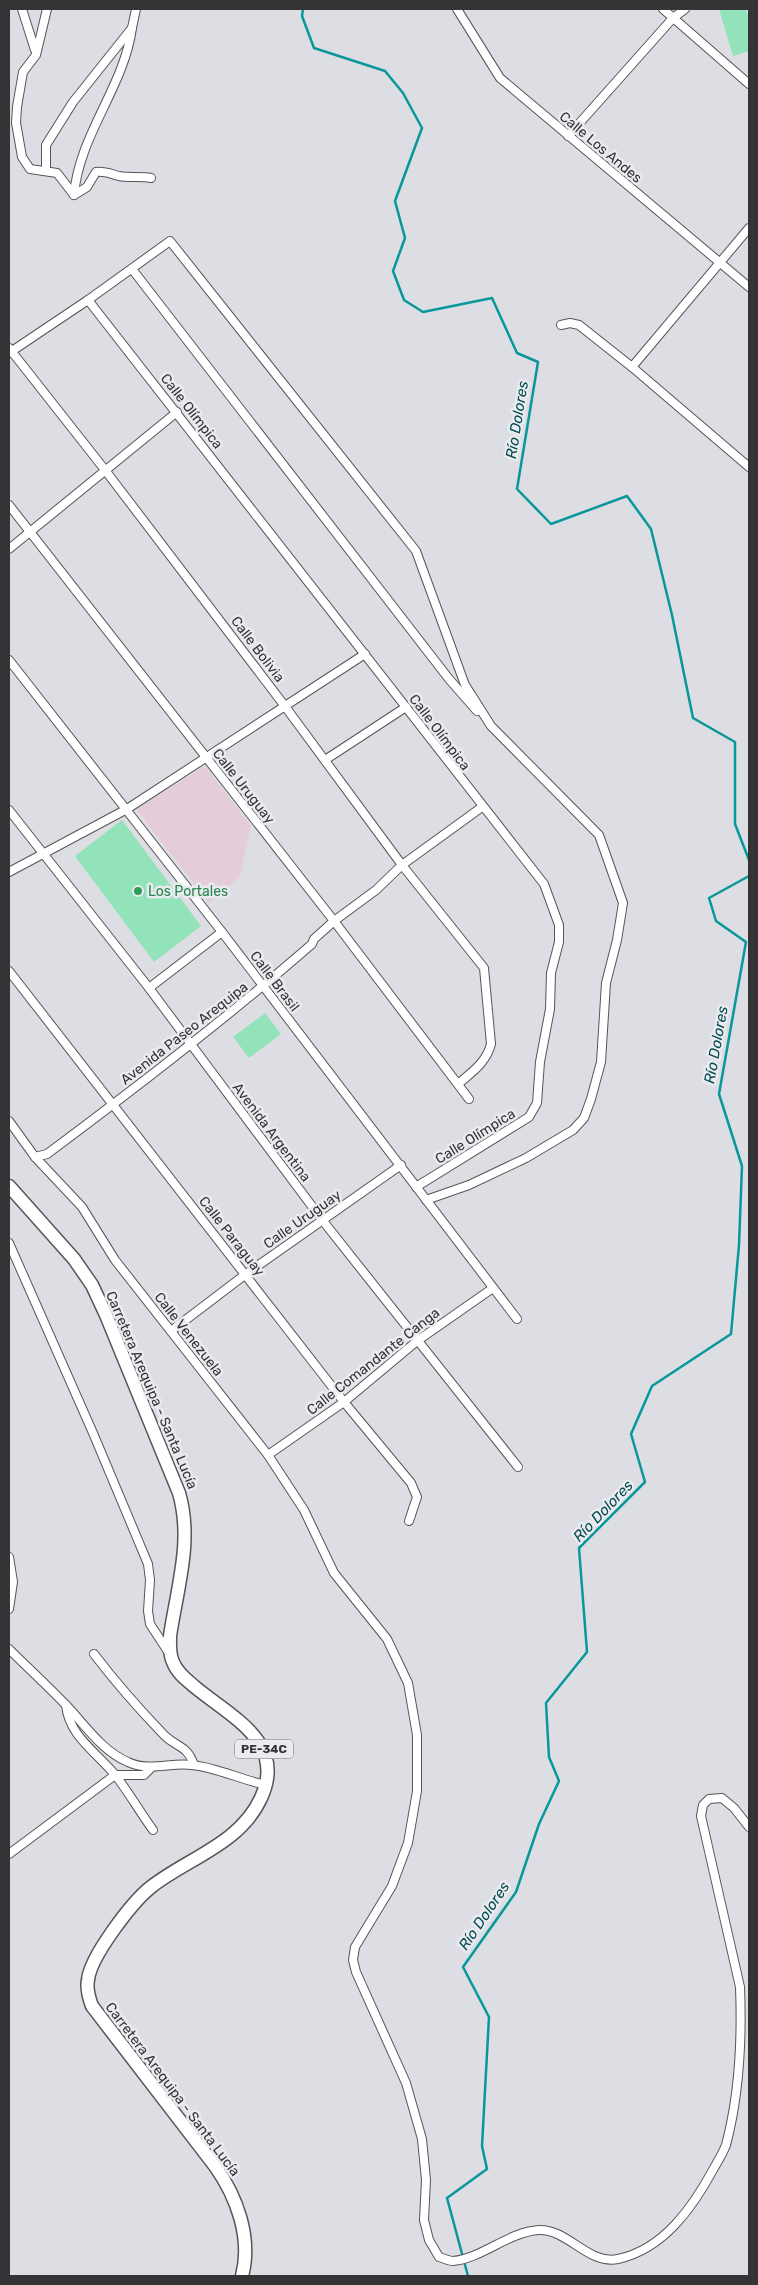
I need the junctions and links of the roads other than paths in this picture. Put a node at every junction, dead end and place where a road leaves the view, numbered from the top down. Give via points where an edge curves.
1 (22, 9) edge
2 (47, 9) edge
3 (136, 9) edge
4 (457, 9) edge
5 (663, 9) edge
6 (686, 9) edge
7 (674, 18) junction
8 (132, 28) junction
9 (36, 55) junction
10 (749, 84) edge
11 (568, 136) junction
12 (46, 170) junction
13 (151, 178) dead end
14 (74, 195) junction
15 (749, 228) edge
16 (720, 261) junction
17 (132, 269) junction
18 (749, 287) edge
19 (88, 300) junction
20 (561, 325) dead end
21 (10, 351) edge
22 (632, 367) junction
23 (177, 412) junction
24 (749, 468) edge
25 (105, 470) junction
26 (9, 504) edge
27 (31, 533) junction
28 (9, 549) edge
29 (365, 654) junction
30 (9, 660) edge
31 (284, 705) junction
32 (406, 707) junction
33 (491, 726) junction
34 (206, 757) junction
35 (324, 760) junction
36 (482, 807) junction
37 (127, 809) junction
38 (9, 810) edge
39 (43, 853) junction
40 (402, 865) junction
41 (9, 872) edge
42 (334, 921) junction
43 (222, 932) junction
44 (9, 970) edge
45 (263, 986) junction
46 (149, 988) junction
47 (190, 1043) junction
48 (458, 1084) junction
49 (468, 1099) dead end
50 (113, 1105) junction
51 (9, 1121) edge
52 (35, 1157) junction
53 (401, 1165) junction
54 (9, 1186) edge
55 (416, 1187) junction
56 (426, 1200) junction
57 (323, 1221) junction
58 (9, 1243) edge
59 (246, 1274) junction
60 (493, 1288) junction
61 (517, 1320) dead end
62 (171, 1332) junction
63 (417, 1341) junction
64 (344, 1402) junction
65 (268, 1455) junction
66 (518, 1467) dead end
67 (409, 1521) dead end
68 (9, 1557) edge
69 (9, 1609) edge
70 (9, 1649) edge
71 (94, 1654) dead end
72 (171, 1656) junction
73 (66, 1705) junction
74 (194, 1765) junction
75 (152, 1767) junction
76 (115, 1775) junction
77 (266, 1784) junction
78 (749, 1827) edge
79 (153, 1830) dead end
80 (9, 1854) edge
81 (242, 2276) edge

1 - 9 street
2 - 9 street
3 - 8 street
4 - 11 street, Calle Los Andes via 500,78
5 - 7 street
6 - 7 street
7 - 10 street
7 - 11 street
8 - 12 street via 73,102 46,145
8 - 14 street via 131,41 86,148
9 - 12 street via 23,72 16,123 22,156 30,170
11 - 16 street, Calle Los Andes
12 - 14 street via 57,173
13 - 14 street via 96,172 87,187
15 - 16 street
16 - 18 street, Calle Los Andes
16 - 22 street
17 - 19 street
17 - 33 street via 449,679
17 - 33 street via 170,241 416,552 465,685
19 - 21 street
19 - 23 street, Calle Olímpica
20 - 22 street via 579,325
21 - 25 street, Calle Bolivia
22 - 24 street
23 - 25 street
23 - 29 street, Calle Olímpica
25 - 27 street
25 - 31 street, Calle Bolivia
26 - 27 street, Calle Uruguay
27 - 28 street
27 - 34 street, Calle Uruguay
29 - 31 street
29 - 32 street, Calle Olímpica
30 - 37 street, Calle Brasil
31 - 34 street
31 - 35 street, Calle Bolivia
32 - 35 street
32 - 36 street, Calle Olímpica
33 - 56 street via 598,836 623,903 618,940 606,983 601,1062 584,1118 573,1130 526,1158 469,1185
34 - 37 street
34 - 42 street, Calle Uruguay
35 - 40 street, Calle Bolivia
36 - 40 street, Avenida Paseo Arequipa
36 - 55 street, Calle Olímpica via 544,884 559,925 537,1103 530,1117
37 - 39 street
37 - 43 street, Calle Brasil
38 - 39 street, Avenida Argentina
39 - 41 street
39 - 46 street, Avenida Argentina
40 - 42 street, Avenida Paseo Arequipa via 376,890
40 - 48 street, Calle Bolivia via 484,968 491,1044 483,1063
42 - 45 street, Avenida Paseo Arequipa
42 - 48 street, Calle Uruguay
43 - 45 street, Calle Brasil
43 - 46 street
44 - 50 street, Calle Paraguay
45 - 47 street, Avenida Paseo Arequipa
45 - 53 street, Calle Brasil
46 - 47 street, Avenida Argentina
47 - 50 street, Avenida Paseo Arequipa
47 - 57 street, Avenida Argentina
48 - 49 street, Calle Uruguay
50 - 52 street, Avenida Paseo Arequipa via 47,1154
50 - 59 street, Calle Paraguay
51 - 52 street, Calle Venezuela
52 - 62 street, Calle Venezuela via 82,1207 115,1260
53 - 55 street, Calle Brasil
53 - 57 street, Calle Uruguay
54 - 72 main road, Carretera Arequipa - Santa Lucía via 74,1259 92,1286 179,1493 186,1538 170,1636
55 - 56 street, Calle Brasil
56 - 60 street, Calle Brasil
57 - 59 street, Calle Uruguay
57 - 63 street, Avenida Argentina
58 - 72 street via 148,1564 150,1624
59 - 62 street, Calle Uruguay
59 - 64 street, Calle Paraguay
60 - 61 street, Calle Brasil
60 - 63 street, Calle Comandante Canga
62 - 65 street, Calle Venezuela
63 - 64 street, Calle Comandante Canga
63 - 66 street, Avenida Argentina
64 - 65 street, Calle Comandante Canga
64 - 67 street, Calle Paraguay via 416,1491
65 - 78 street, Calle Venezuela via 304,1510 334,1573 387,1639 408,1683 417,1735 417,1791 408,1843 392,1886 355,1947 353,1960 406,2083 422,2139 426,2180 424,2220 429,2240 439,2257 452,2261 531,2231 547,2230 561,2234 590,2253 617,2259 639,2252 670,2232 701,2192 725,2147 734,2104 741,2010 740,1987 701,1816 703,1805 709,1798 722,1798
68 - 69 street via 13,1582
70 - 73 street
71 - 74 street via 168,1738 186,1749
72 - 77 main road, Carretera Arequipa - Santa Lucía / PE-34C via 182,1676 260,1742 268,1762
73 - 75 street via 117,1757 130,1764
73 - 76 street via 67,1718 79,1736
74 - 75 street
74 - 77 street via 248,1782
75 - 76 street via 144,1775
76 - 79 street
76 - 80 street
77 - 81 main road, Carretera Arequipa - Santa Lucía / PE-34C via 252,1814 233,1835 149,1888 133,1904 99,1952 88,1980 92,2006 230,2190 238,2210 245,2246

